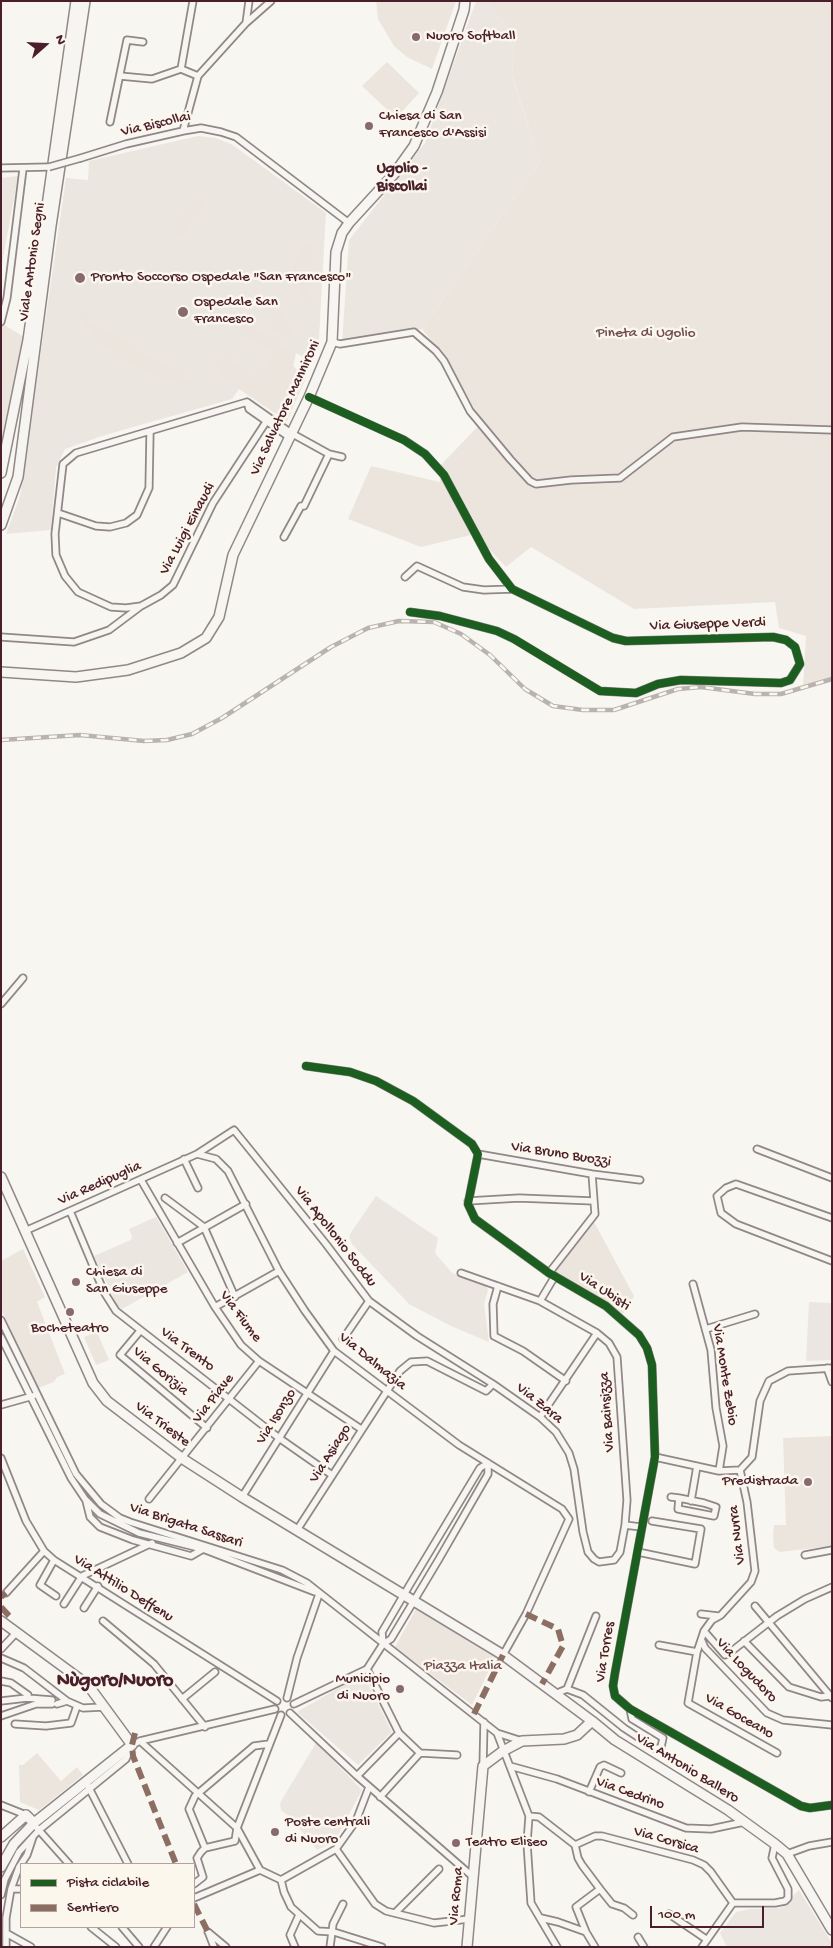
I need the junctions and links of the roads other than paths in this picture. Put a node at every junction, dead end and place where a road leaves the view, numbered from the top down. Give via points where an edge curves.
1 (76, 1) edge
2 (85, 1) edge
3 (193, 1) edge
4 (250, 1) edge
5 (271, 1) edge
6 (465, 1) edge
7 (246, 23) junction
8 (143, 42) dead end
9 (180, 69) junction
10 (120, 76) junction
11 (198, 76) junction
12 (110, 122) dead end
13 (183, 131) junction
14 (1, 168) edge
15 (23, 169) junction
16 (349, 222) junction
17 (1, 322) edge
18 (332, 342) junction
19 (309, 397) junction
20 (247, 402) junction
21 (266, 422) junction
22 (832, 430) edge
23 (150, 432) junction
24 (290, 435) junction
25 (329, 454) junction
26 (342, 457) dead end
27 (1, 473) edge
28 (58, 513) junction
29 (1, 525) edge
30 (284, 538) dead end
31 (405, 578) dead end
32 (512, 588) junction
33 (141, 606) junction
34 (410, 612) dead end
35 (1, 637) edge
36 (1, 672) edge
37 (23, 978) dead end
38 (1, 1004) edge
39 (306, 1066) dead end
40 (757, 1149) dead end
41 (197, 1154) junction
42 (478, 1154) junction
43 (184, 1159) junction
44 (592, 1174) junction
45 (1, 1177) edge
46 (832, 1178) edge
47 (141, 1180) junction
48 (640, 1180) dead end
49 (198, 1188) dead end
50 (165, 1198) dead end
51 (468, 1201) junction
52 (594, 1201) junction
53 (246, 1204) junction
54 (70, 1211) junction
55 (832, 1218) edge
56 (204, 1227) junction
57 (25, 1231) junction
58 (177, 1242) junction
59 (832, 1261) edge
60 (280, 1270) junction
61 (461, 1273) dead end
62 (552, 1274) junction
63 (693, 1284) dead end
64 (498, 1286) junction
65 (235, 1297) junction
66 (369, 1301) junction
67 (540, 1301) junction
68 (215, 1307) junction
69 (755, 1314) dead end
70 (1, 1320) edge
71 (706, 1329) junction
72 (140, 1330) junction
73 (597, 1333) junction
74 (1, 1337) edge
75 (343, 1339) dead end
76 (334, 1351) junction
77 (260, 1361) junction
78 (829, 1368) edge
79 (566, 1381) junction
80 (832, 1382) edge
81 (493, 1384) junction
82 (307, 1392) junction
83 (387, 1392) junction
84 (38, 1394) junction
85 (30, 1397) junction
86 (231, 1399) junction
87 (1, 1405) edge
88 (540, 1417) junction
89 (207, 1428) junction
90 (361, 1429) junction
91 (279, 1438) junction
92 (655, 1457) junction
93 (1, 1458) edge
94 (183, 1458) junction
95 (488, 1463) junction
96 (697, 1466) junction
97 (740, 1470) junction
98 (719, 1471) junction
99 (332, 1475) junction
100 (466, 1492) junction
101 (474, 1496) junction
102 (242, 1497) junction
103 (671, 1497) dead end
104 (679, 1498) junction
105 (85, 1499) junction
106 (149, 1499) dead end
107 (691, 1500) junction
108 (652, 1521) dead end
109 (625, 1526) junction
110 (641, 1527) junction
111 (297, 1530) junction
112 (152, 1543) junction
113 (203, 1550) junction
114 (832, 1550) edge
115 (44, 1551) junction
116 (638, 1552) junction
117 (428, 1554) junction
118 (805, 1555) dead end
119 (439, 1559) junction
120 (54, 1560) junction
121 (82, 1576) junction
122 (98, 1586) junction
123 (832, 1587) edge
124 (6, 1593) dead end
125 (319, 1594) junction
126 (56, 1596) dead end
127 (403, 1596) junction
128 (412, 1601) junction
129 (64, 1604) dead end
130 (755, 1606) dead end
131 (84, 1608) dead end
132 (701, 1614) dead end
133 (596, 1616) dead end
134 (720, 1616) junction
135 (1, 1621) edge
136 (103, 1621) dead end
137 (769, 1622) junction
138 (704, 1631) junction
139 (16, 1633) junction
140 (702, 1641) junction
141 (744, 1641) junction
142 (382, 1644) junction
143 (658, 1645) dead end
144 (1, 1649) edge
145 (698, 1652) junction
146 (503, 1656) junction
147 (1, 1658) edge
148 (367, 1669) junction
149 (215, 1672) dead end
150 (1, 1682) edge
151 (567, 1689) junction
152 (555, 1694) junction
153 (831, 1697) edge
154 (27, 1698) junction
155 (287, 1698) junction
156 (182, 1699) junction
157 (1, 1701) edge
158 (67, 1701) junction
159 (277, 1701) junction
160 (54, 1702) junction
161 (294, 1704) junction
162 (78, 1706) junction
163 (104, 1707) junction
164 (275, 1709) junction
165 (630, 1709) junction
166 (290, 1713) junction
167 (281, 1715) junction
168 (1, 1716) edge
169 (592, 1721) junction
170 (484, 1722) junction
171 (15, 1724) dead end
172 (832, 1725) edge
173 (205, 1727) junction
174 (399, 1733) junction
175 (497, 1733) junction
176 (522, 1741) junction
177 (136, 1743) junction
178 (269, 1744) junction
179 (503, 1751) junction
180 (420, 1753) junction
181 (777, 1753) dead end
182 (457, 1755) dead end
183 (483, 1762) junction
184 (510, 1766) junction
185 (621, 1773) dead end
186 (357, 1776) junction
187 (88, 1785) junction
188 (369, 1787) junction
189 (589, 1792) junction
190 (197, 1793) junction
191 (380, 1797) junction
192 (1, 1805) edge
193 (832, 1805) edge
194 (26, 1815) junction
195 (529, 1816) junction
196 (744, 1822) junction
197 (36, 1827) junction
198 (237, 1828) junction
199 (2, 1836) edge
200 (33, 1837) junction
201 (832, 1842) edge
202 (14, 1844) junction
203 (575, 1844) junction
204 (775, 1844) junction
205 (204, 1848) junction
206 (336, 1849) junction
207 (787, 1854) junction
208 (22, 1863) edge
209 (67, 1863) edge
210 (127, 1863) edge
211 (20, 1866) edge
212 (1, 1867) edge
213 (439, 1869) dead end
214 (260, 1870) junction
215 (472, 1876) junction
216 (282, 1880) junction
217 (195, 1883) edge
218 (10, 1889) junction
219 (20, 1889) edge
220 (600, 1889) junction
221 (1, 1895) edge
222 (195, 1898) edge
223 (343, 1904) dead end
224 (732, 1904) junction
225 (395, 1914) junction
226 (669, 1914) dead end
227 (299, 1915) junction
228 (633, 1915) dead end
229 (541, 1918) junction
230 (468, 1919) junction
231 (92, 1928) edge
232 (123, 1928) edge
233 (166, 1928) edge
234 (832, 1930) edge
235 (332, 1932) junction
236 (586, 1932) junction
237 (6, 1933) junction
238 (638, 1937) dead end
239 (706, 1939) junction
240 (6, 1947) edge
241 (30, 1947) edge
242 (116, 1947) edge
243 (139, 1947) edge
244 (154, 1947) edge
245 (214, 1947) edge
246 (226, 1947) edge
247 (295, 1947) edge
248 (330, 1947) edge
249 (382, 1947) edge
250 (467, 1947) edge
251 (557, 1947) edge
252 (595, 1947) edge
253 (644, 1947) edge
254 (702, 1947) edge

1 - 27 main road, Viale Antonio Segni via 28,340
2 - 29 main road, Viale Antonio Segni via 18,477
3 - 9 street
4 - 7 street
5 - 7 street
6 - 16 main road, Via Salvatore Mannironi via 437,92 414,146 394,174
7 - 11 street
8 - 10 street via 127,40
9 - 10 street via 152,79
9 - 11 street
10 - 12 street
11 - 13 street
13 - 15 street, Via Biscollai, bridge via 49,167
13 - 16 street, Via Biscollai via 201,128 236,137
14 - 15 street, Via Biscollai
15 - 17 street via 7,298
16 - 18 main road, Via Salvatore Mannironi via 336,252
18 - 19 main road, Via Salvatore Mannironi
18 - 22 street via 340,344 414,332 444,361 480,424 510,460 536,484 620,478 673,437 742,427
19 - 24 main road, Via Salvatore Mannironi
19 - 32 street, Via Giuseppe Verdi via 404,440 425,454 444,475 489,559
20 - 21 street via 249,409
20 - 23 street, Via Luigi Einaudi
20 - 24 street
21 - 24 street
21 - 33 street, Via Luigi Einaudi via 213,503 173,585 161,596
23 - 28 street, Via Luigi Einaudi via 76,453 63,464
23 - 28 street via 149,488 137,515 126,523 110,527 96,526
24 - 25 street
24 - 36 main road, Via Salvatore Mannironi via 233,556 219,617 206,638 181,653 128,670 76,677
25 - 26 street
25 - 30 street via 304,506 301,506
28 - 33 street, Via Luigi Einaudi via 56,556 65,576 78,592 111,607
31 - 32 street via 417,566 463,587 484,590
32 - 34 street, Via Giuseppe Verdi via 613,638 626,641 773,637 786,640 795,647 800,664 790,680 781,683 681,680 658,684 636,693 600,691 497,631
33 - 35 street via 109,630 74,642
37 - 38 street
39 - 42 street via 350,1072 376,1081 436,1116 472,1144
40 - 46 street
41 - 43 street, Via Redipuglia
41 - 53 street, Via Dalmazia via 216,1159 228,1171
41 - 66 street, Via Apollonio Soddu via 234,1130
42 - 44 street, Via Bruno Buozzi
42 - 51 street
43 - 47 street, Via Redipuglia
43 - 49 street
44 - 48 street, Via Bruno Buozzi
44 - 52 street
45 - 57 main road, Via Trieste
47 - 54 street, Via Redipuglia
47 - 58 street, Via Fiume
50 - 56 street
51 - 52 street via 519,1198
51 - 62 street, Via Ubisti via 475,1219
52 - 62 street via 595,1214
53 - 56 street
53 - 60 street, Via Dalmazia
54 - 57 street, Via Redipuglia
54 - 72 street, Via Trento via 108,1301
55 - 59 street via 736,1184 720,1191 717,1196 721,1213 736,1224
56 - 58 street
56 - 65 street
57 - 94 main road, Via Trieste via 98,1392
58 - 68 street, Via Fiume
60 - 65 street
60 - 76 street, Via Dalmazia
61 - 64 street, Via Bainsizza
62 - 67 street
62 - 92 street, Via Ubisti via 611,1310 639,1335 647,1348 652,1365
63 - 71 street, Via Monte Zebio
64 - 67 street, Via Bainsizza
64 - 79 street via 493,1304 494,1336 523,1351
65 - 68 street
66 - 75 street
66 - 81 street, Via Apollonio Soddu
67 - 73 street, Via Bainsizza
68 - 77 street, Via Fiume via 241,1345
69 - 71 street
70 - 84 street, Via Brigata Sassari
71 - 98 street, Via Monte Zebio via 723,1446
72 - 86 street, Via Trento
72 - 89 street, Via Gorizia via 120,1355
73 - 79 street
73 - 109 street, Via Bainsizza via 609,1343 617,1357 627,1500
74 - 85 street, Via Brigata Sassari
76 - 82 street, Via Isonzo
76 - 83 street, Via Dalmazia
77 - 82 street, Via Fiume
77 - 86 street, Via Piave
78 - 80 street
78 - 97 street via 788,1371 769,1382 760,1401 752,1458
79 - 88 street
81 - 83 street, Via Zara via 486,1391 427,1361 412,1362 400,1371
81 - 88 street, Via Zara
82 - 90 street, Via Fiume
82 - 91 street, Via Isonzo
83 - 90 street, Via Asiago
83 - 95 street, Via Dalmazia
84 - 85 street
84 - 125 street, Via Brigata Sassari via 76,1474 101,1504 120,1518 282,1570 308,1583
85 - 87 street
85 - 105 street, Via Brigata Sassari
86 - 89 street, Via Piave
86 - 91 street, Via Trento
88 - 109 street, Via Zara via 556,1432 569,1453 583,1532 588,1552 594,1559 607,1562 618,1556
89 - 94 street, Via Piave
90 - 99 street, Via Asiago
91 - 99 street, Via Trento
91 - 102 street, Via Isonzo
92 - 96 street
92 - 110 street, Via Torres
93 - 115 street, Via Attilio Deffenu via 26,1521
94 - 102 main road, Via Trieste
94 - 106 street, Via Piave
95 - 100 street via 480,1468
95 - 101 street via 488,1474
95 - 146 street, Via Dalmazia via 562,1508 570,1519
96 - 98 street
96 - 107 street
97 - 98 street
97 - 134 street, Via Nurra via 755,1571 751,1582
99 - 111 street, Via Asiago
100 - 101 street
100 - 117 street
101 - 119 street
102 - 111 main road, Via Trieste
103 - 104 street
104 - 107 street
104 - 107 street via 678,1509 714,1516 716,1506
105 - 112 street, Via Brigata Sassari via 94,1524 133,1540
105 - 113 street, Via Brigata Sassari via 100,1514 139,1533
108 - 116 street via 701,1529 695,1564
109 - 110 street
110 - 116 street, Via Torres
111 - 127 main road, Via Trieste
112 - 113 street, Via Brigata Sassari via 191,1556
112 - 121 street
113 - 125 street, Via Brigata Sassari
114 - 118 street
115 - 120 street, Via Attilio Deffenu
115 - 124 street
116 - 165 street, Via Torres via 613,1686 619,1701
117 - 119 street
117 - 127 street
119 - 128 street
120 - 121 street, Via Attilio Deffenu
120 - 126 street via 40,1585
121 - 122 street, Via Attilio Deffenu
121 - 129 street
122 - 131 street
122 - 159 street, Via Attilio Deffenu
123 - 137 street via 805,1599
125 - 142 street, Via Brigata Sassari
125 - 155 street
127 - 128 main road, Via Trieste
127 - 142 street via 382,1632
128 - 142 street via 391,1639
128 - 146 main road
130 - 137 street
132 - 134 street
133 - 151 street
134 - 138 street, Via Nurra
135 - 139 main road
136 - 156 street via 154,1664
137 - 141 street
137 - 153 street
138 - 140 street
138 - 141 street via 725,1655
139 - 144 street
139 - 163 main road via 88,1685
140 - 145 street
140 - 172 street, Via Logudoro via 767,1713 784,1720
141 - 153 street via 789,1687
142 - 148 street
142 - 170 street
143 - 145 street
145 - 181 street, Via Goceano via 688,1703
146 - 152 main road, Via Antonio Ballero
147 - 158 street via 24,1668
148 - 161 street
148 - 174 street
149 - 156 street
150 - 154 street via 11,1683 28,1695
151 - 152 street
151 - 165 street via 583,1695 624,1728 656,1748 662,1748 663,1738 632,1719
152 - 169 main road, Via Antonio Ballero
154 - 157 street
154 - 160 street
155 - 159 street
155 - 161 street
156 - 173 street
158 - 160 street
158 - 162 street
159 - 164 street
160 - 168 street via 36,1704
161 - 166 street
162 - 163 street
162 - 171 street via 71,1723 46,1726
163 - 177 main road
164 - 167 street
164 - 173 street
165 - 193 street, Via Torres via 801,1806
166 - 167 street
166 - 186 street
167 - 178 street
169 - 176 main road via 577,1735 564,1739
169 - 196 main road, Via Antonio Ballero via 615,1740
170 - 175 street
170 - 183 street
173 - 177 street
174 - 180 street
174 - 186 street
175 - 176 street
175 - 179 street
176 - 179 main road
177 - 187 main road
177 - 190 street
178 - 190 street via 254,1746
178 - 198 street
179 - 183 main road
179 - 184 street
180 - 182 street
180 - 191 street
183 - 215 main road, Via Roma
184 - 189 street, Via Cedrino
184 - 195 street
185 - 189 street via 604,1765 600,1767
186 - 188 street
187 - 197 main road
187 - 210 street
188 - 191 street
188 - 206 street via 356,1821
189 - 196 street, Via Cedrino via 686,1828 710,1829
190 - 198 street
190 - 205 street via 189,1809
191 - 215 street
192 - 194 street
194 - 197 main road
194 - 199 main road
195 - 203 street via 539,1818
195 - 229 street via 529,1890 531,1903
196 - 204 main road, Via Antonio Ballero
197 - 200 street
197 - 202 main road
197 - 209 street
198 - 205 street via 235,1841
198 - 214 street
199 - 202 main road
200 - 208 street
200 - 221 street via 19,1852
201 - 207 street
202 - 212 main road
203 - 220 street via 582,1865
203 - 224 street, Via Corsica via 602,1836 693,1860 711,1872
204 - 207 main road, Via Antonio Ballero
204 - 224 street via 772,1858 788,1889 788,1898 775,1903
205 - 217 street via 197,1858 203,1877
206 - 216 street
206 - 225 street via 375,1904
207 - 234 main road, Via Antonio Ballero
211 - 218 street
213 - 225 street
214 - 216 street
214 - 222 street
215 - 230 main road, Via Roma
216 - 227 street via 284,1892
218 - 219 street
218 - 237 street
220 - 228 street via 612,1904
220 - 236 street via 576,1907
223 - 235 street
224 - 239 street
225 - 230 street via 434,1923
226 - 239 street
227 - 235 street via 318,1931
227 - 247 street via 290,1935
229 - 236 street
229 - 251 street
230 - 250 main road, Via Roma
231 - 242 street
232 - 243 street
233 - 244 street
235 - 248 street
235 - 249 street
236 - 252 street
237 - 240 street
237 - 241 street
238 - 253 street
239 - 254 street
245 - 246 street via 208,1932

